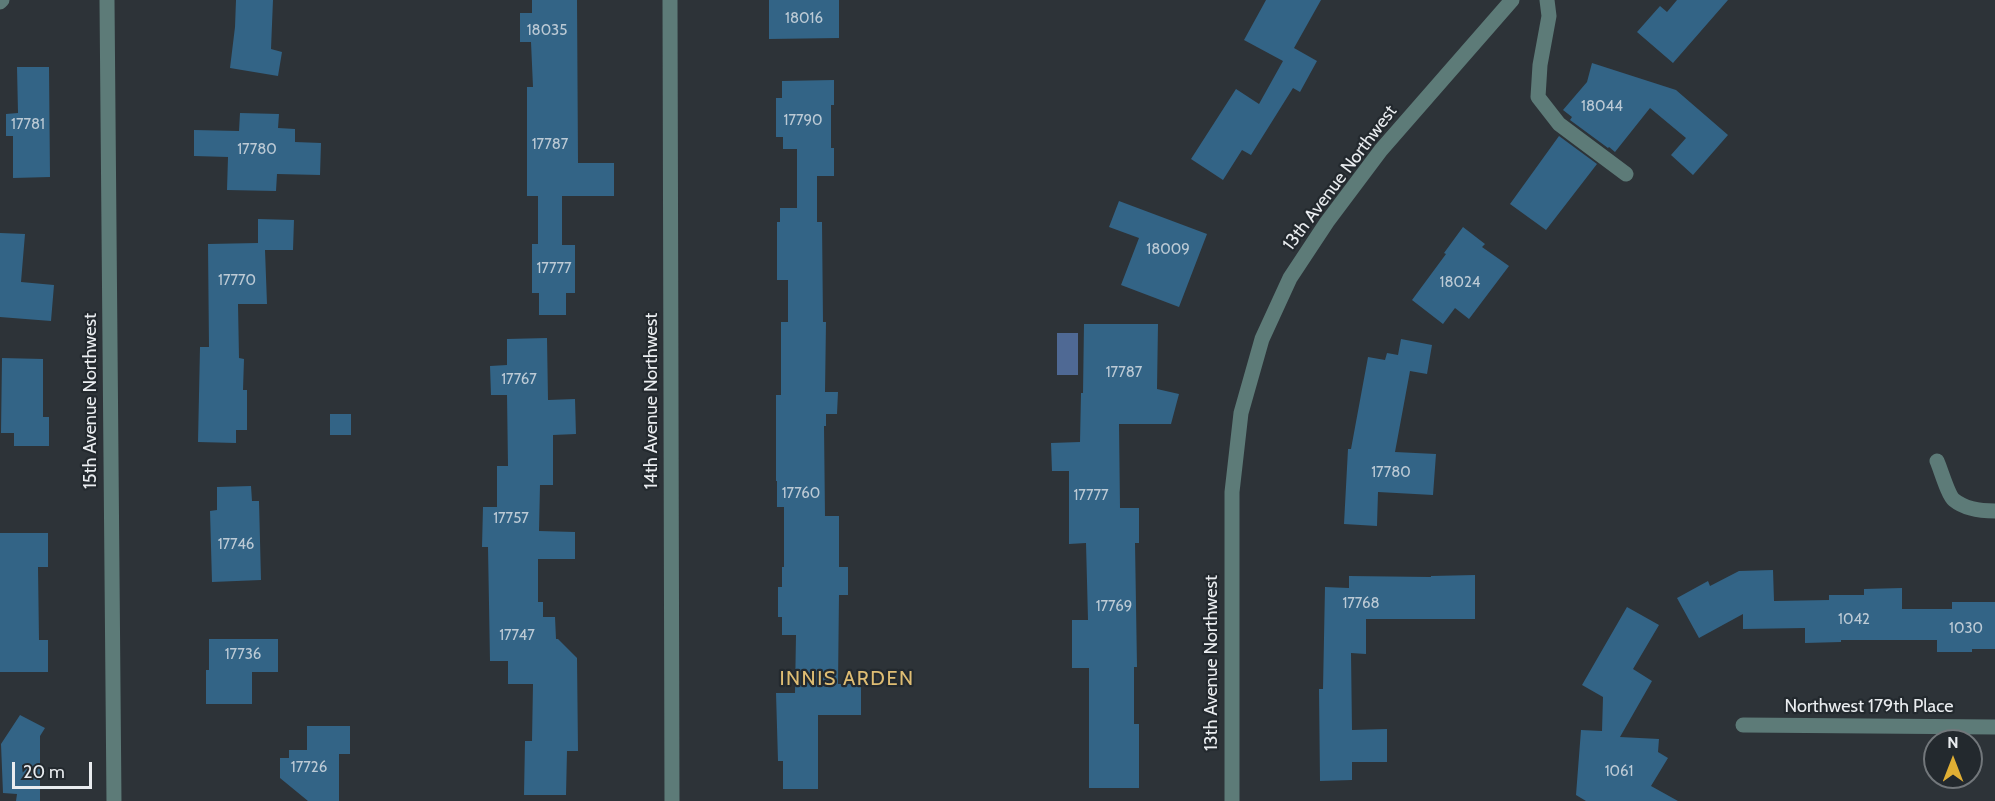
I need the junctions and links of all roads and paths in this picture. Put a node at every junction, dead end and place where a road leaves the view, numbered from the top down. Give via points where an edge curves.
1 (107, 0) edge
2 (670, 0) edge
3 (1512, 0) edge
4 (1547, 0) edge
5 (1626, 174) dead end
6 (1937, 461) dead end
7 (1995, 511) edge
8 (1743, 725) dead end
9 (1995, 727) edge
10 (114, 801) edge
11 (672, 801) edge
12 (1232, 801) edge

1 - 10 street, 15th Avenue Northwest
2 - 11 street, 14th Avenue Northwest
3 - 12 street, 13th Avenue Northwest via 1381,150 1327,222 1290,278 1262,339 1241,413 1232,492
4 - 5 street via 1549,16 1538,97 1559,124
6 - 7 street via 1953,499 1965,506
8 - 9 street, Northwest 179th Place

